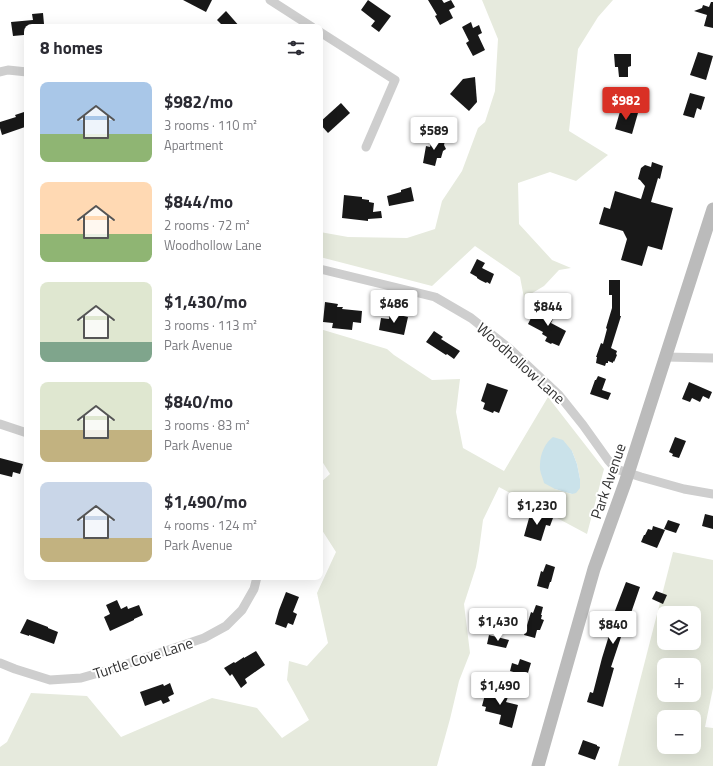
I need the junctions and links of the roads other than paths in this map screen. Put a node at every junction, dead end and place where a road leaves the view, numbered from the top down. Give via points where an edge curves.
1 (270, 0) edge
2 (307, 24) edge
3 (323, 34) edge
4 (0, 72) edge
5 (24, 72) edge
6 (366, 147) dead end
7 (713, 209) edge
8 (323, 270) edge
9 (665, 357) junction
10 (713, 358) edge
11 (0, 424) edge
12 (24, 432) edge
13 (628, 472) junction
14 (713, 494) edge
15 (256, 580) edge
16 (0, 663) edge
17 (538, 766) edge

1 - 2 street
3 - 6 street via 395,80
4 - 5 street
7 - 9 main road, Park Avenue
8 - 13 street, Woodhollow Lane via 435,297 471,318 510,349 559,395 616,469
9 - 10 street
9 - 13 main road, Park Avenue
11 - 12 street
13 - 14 street, Woodhollow Lane via 684,489
13 - 17 main road, Park Avenue via 594,569
15 - 16 street, Turtle Cove Lane via 242,610 226,626 204,638 109,670 81,678 50,680

